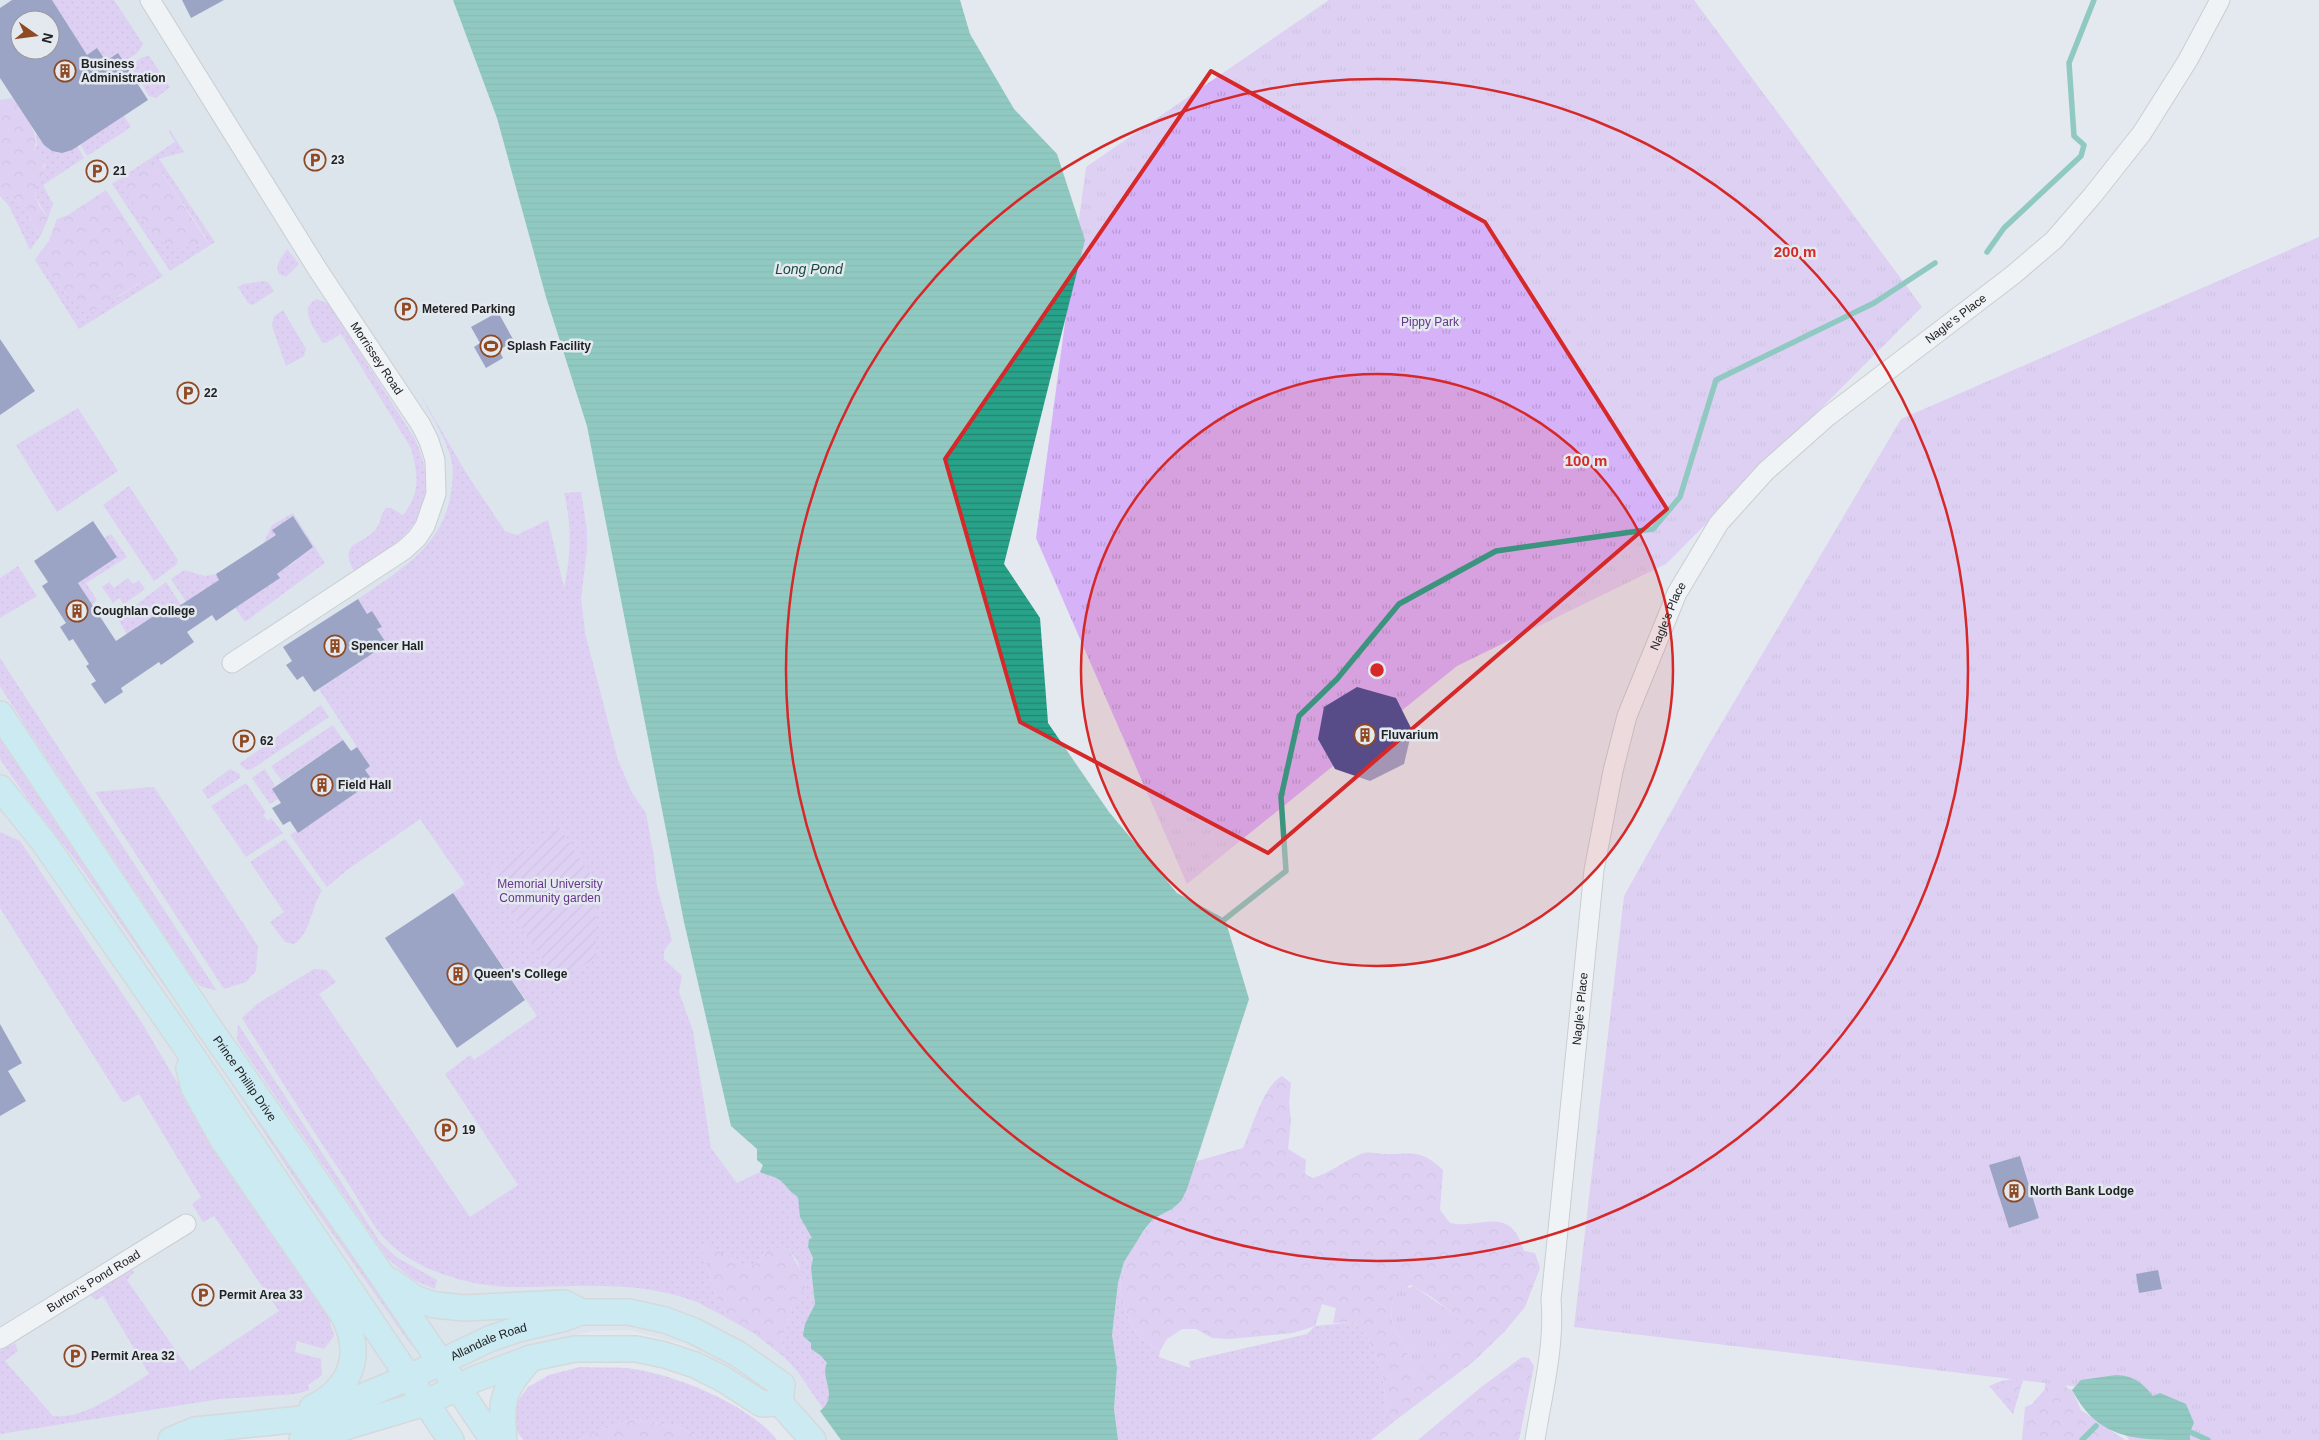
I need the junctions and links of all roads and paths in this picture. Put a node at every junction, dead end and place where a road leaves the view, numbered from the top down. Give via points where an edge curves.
1 (150, 0) edge
2 (2220, 0) edge
3 (232, 664) dead end
4 (0, 714) edge
5 (0, 788) edge
6 (182, 1041) junction
7 (186, 1224) dead end
8 (381, 1274) junction
9 (581, 1312) junction
10 (0, 1339) edge
11 (531, 1358) junction
12 (441, 1362) junction
13 (410, 1378) junction
14 (458, 1387) junction
15 (425, 1403) junction
16 (780, 1403) junction
17 (262, 1423) junction
18 (171, 1440) edge
19 (302, 1440) edge
20 (452, 1440) edge
21 (493, 1440) edge
22 (504, 1440) edge
23 (813, 1440) edge
24 (1535, 1440) edge

1 - 3 street, Morrissey Road via 318,270 421,425 435,460 436,494 426,526 417,538 404,550
2 - 24 street, Nagle's Place via 2188,60 2142,133 2054,240 2014,275 1827,417 1766,471 1719,523 1677,594 1627,716 1594,870 1550,1300 1549,1347
4 - 8 main road, Prince Phillip Drive via 200,1015
5 - 6 main road via 43,841
6 - 13 main road
6 - 17 main road via 194,1088 223,1140 344,1316 354,1340 351,1369 332,1396 313,1407
7 - 10 street, Burton's Pond Road
8 - 9 main road via 416,1298 436,1305 464,1308 564,1303
8 - 12 main road, Prince Phillip Drive
9 - 12 main road, Allandale Road via 489,1339
9 - 16 main road, Allandale Road via 629,1312 694,1331 738,1354 782,1385
11 - 14 main road
11 - 16 main road via 575,1349 636,1349 694,1365 748,1393 762,1404
11 - 22 main road via 510,1382 504,1395
12 - 13 main road, Allandale Road
12 - 14 main road, Prince Phillip Drive
13 - 15 main road
13 - 17 main road, Allandale Road via 302,1419
14 - 15 main road
14 - 21 main road, Prince Phillip Drive
15 - 19 main road
15 - 20 main road
16 - 23 main road
17 - 18 main road, Allandale Road via 195,1430

